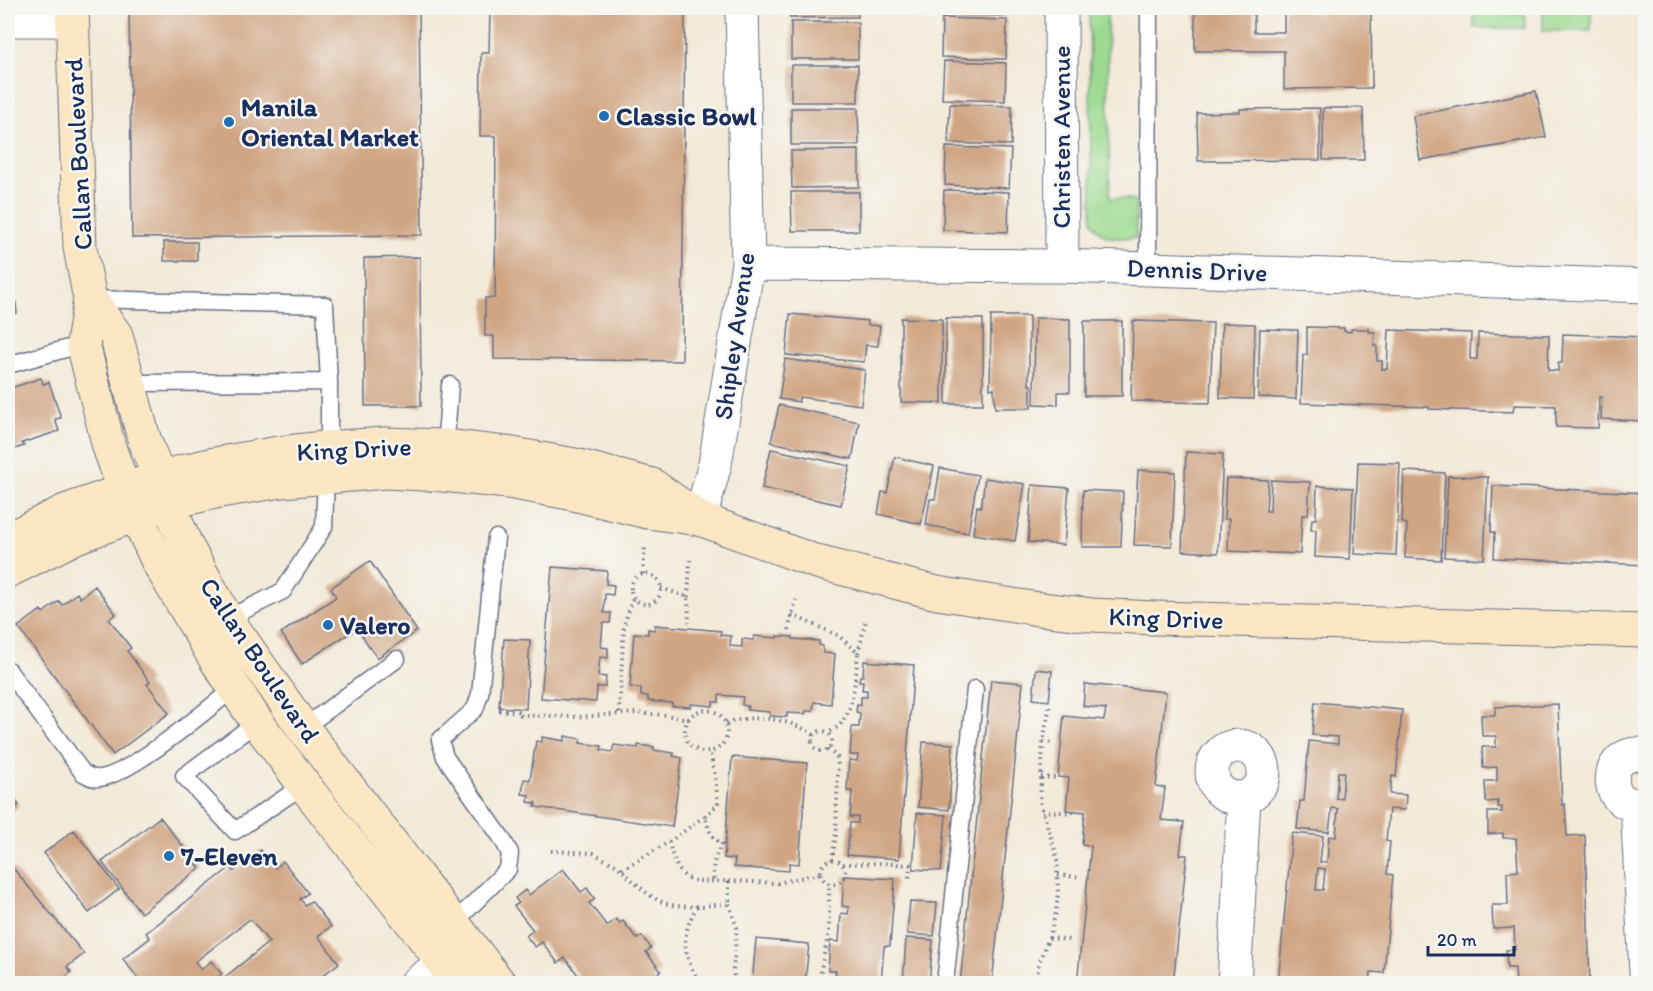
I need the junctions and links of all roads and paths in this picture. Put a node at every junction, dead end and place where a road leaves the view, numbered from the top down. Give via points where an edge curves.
1 (742, 8) edge
2 (1061, 8) edge
3 (1149, 8) edge
4 (72, 14) edge
5 (8, 20) edge
6 (748, 264) junction
7 (1062, 266) junction
8 (1148, 269) junction
9 (1646, 285) edge
10 (90, 299) junction
11 (83, 344) junction
12 (8, 365) edge
13 (329, 382) junction
14 (128, 383) junction
15 (450, 385) dead end
16 (444, 460) junction
17 (328, 462) junction
18 (163, 491) junction
19 (129, 501) junction
20 (700, 519) junction
21 (10, 531) edge
22 (496, 538) dead end
23 (645, 545) dead end
24 (690, 560) dead end
25 (8, 571) edge
26 (643, 574) junction
27 (661, 588) junction
28 (688, 597) junction
29 (633, 598) junction
30 (796, 600) dead end
31 (792, 615) junction
32 (227, 619) junction
33 (866, 620) dead end
34 (689, 623) dead end
35 (789, 630) dead end
36 (1646, 631) edge
37 (858, 653) junction
38 (397, 659) dead end
39 (8, 670) edge
40 (234, 688) junction
41 (975, 689) dead end
42 (477, 703) junction
43 (1050, 704) dead end
44 (619, 713) junction
45 (689, 719) junction
46 (257, 722) junction
47 (726, 723) junction
48 (303, 728) junction
49 (827, 733) junction
50 (814, 735) junction
51 (1043, 742) junction
52 (1054, 743) dead end
53 (828, 749) junction
54 (710, 752) junction
55 (1646, 754) edge
56 (1041, 777) junction
57 (1056, 778) dead end
58 (304, 785) junction
59 (1244, 797) dead end
60 (1641, 804) edge
61 (1042, 811) junction
62 (1076, 813) dead end
63 (705, 816) junction
64 (669, 842) junction
65 (551, 851) dead end
66 (832, 860) junction
67 (843, 864) junction
68 (621, 870) junction
69 (821, 873) junction
70 (1058, 875) junction
71 (1077, 877) dead end
72 (729, 881) junction
73 (909, 881) dead end
74 (714, 882) junction
75 (829, 883) junction
76 (729, 904) junction
77 (697, 906) junction
78 (453, 924) junction
79 (1049, 938) junction
80 (1068, 940) dead end
81 (1646, 972) edge
82 (452, 973) edge
83 (416, 984) edge
84 (500, 984) edge
85 (700, 984) edge
86 (735, 984) edge
87 (818, 984) edge
88 (945, 984) edge
89 (1036, 984) edge
90 (1234, 984) edge

1 - 6 street, Shipley Avenue
2 - 7 street, Christen Avenue
3 - 8 lane
4 - 5 street
4 - 10 street, Callan Boulevard via 80,248
6 - 7 street, Dennis Drive
6 - 20 street, Shipley Avenue via 714,464
7 - 8 street, Dennis Drive
8 - 9 street, Dennis Drive
10 - 11 street, Callan Boulevard
10 - 13 lane via 325,305
10 - 14 street, Callan Boulevard via 116,335
11 - 12 lane
11 - 19 street, Callan Boulevard via 109,447
13 - 14 lane
13 - 17 lane
14 - 18 street, Callan Boulevard
15 - 16 lane
16 - 17 street, King Drive via 385,472
16 - 20 street, King Drive via 508,482 647,512
17 - 18 street, King Drive via 220,491
17 - 32 lane via 324,527 283,591
18 - 19 street, King Drive
18 - 32 street, Callan Boulevard
19 - 21 street, King Drive via 65,511
19 - 25 street, King Drive via 76,537
19 - 40 street, Callan Boulevard via 158,562
20 - 36 street, King Drive via 849,571 937,593 1032,608 1155,618
22 - 42 lane
23 - 26 path
24 - 28 path
26 - 27 path via 652,575
26 - 29 path via 632,583
27 - 28 path
27 - 29 path via 653,603 639,603
28 - 34 path
29 - 44 path via 624,625
30 - 31 path
31 - 35 path
31 - 37 path via 839,636
32 - 48 street, Callan Boulevard
33 - 37 path
37 - 49 path via 851,705 841,724
38 - 48 lane
39 - 40 lane via 82,773 96,778 119,773 140,760
40 - 46 street, Callan Boulevard
41 - 88 lane
42 - 44 path via 521,711 521,715 578,717
42 - 78 lane via 440,740 445,757 510,853 508,869
43 - 51 path
44 - 45 path
45 - 47 path via 698,711 707,710 717,712
45 - 54 path via 684,731 686,740 698,751
46 - 58 street, Callan Boulevard
46 - 58 lane via 184,776 235,831
47 - 50 path via 748,718 778,720
47 - 54 path via 728,737
48 - 78 street, Callan Boulevard
49 - 50 path
49 - 53 path via 832,741
50 - 53 path via 813,746 817,750
51 - 52 path
51 - 56 path
53 - 66 path via 837,757 838,765
54 - 63 path via 718,804
55 - 60 street via 1628,754 1619,760 1611,778 1618,797 1627,803
56 - 57 path
56 - 61 path
58 - 82 street, Callan Boulevard
59 - 90 street
60 - 81 street
61 - 62 path
61 - 70 path via 1057,857
63 - 64 path
63 - 74 path via 713,839 722,844 714,861
64 - 68 path
64 - 74 path via 676,866 683,874 691,880
65 - 68 path via 592,853
66 - 67 path
66 - 69 path via 826,862
67 - 73 path via 910,865
67 - 75 path via 841,881
68 - 77 path via 660,901
69 - 72 path via 778,883
69 - 75 path
70 - 71 path
70 - 79 path via 1056,912
72 - 74 path
72 - 76 path
75 - 87 path via 829,932
76 - 77 path
76 - 86 path via 737,928
77 - 85 path via 686,930 685,944
78 - 82 street
78 - 84 street, Callan Boulevard
79 - 80 path
79 - 89 path via 1039,962
82 - 83 street

